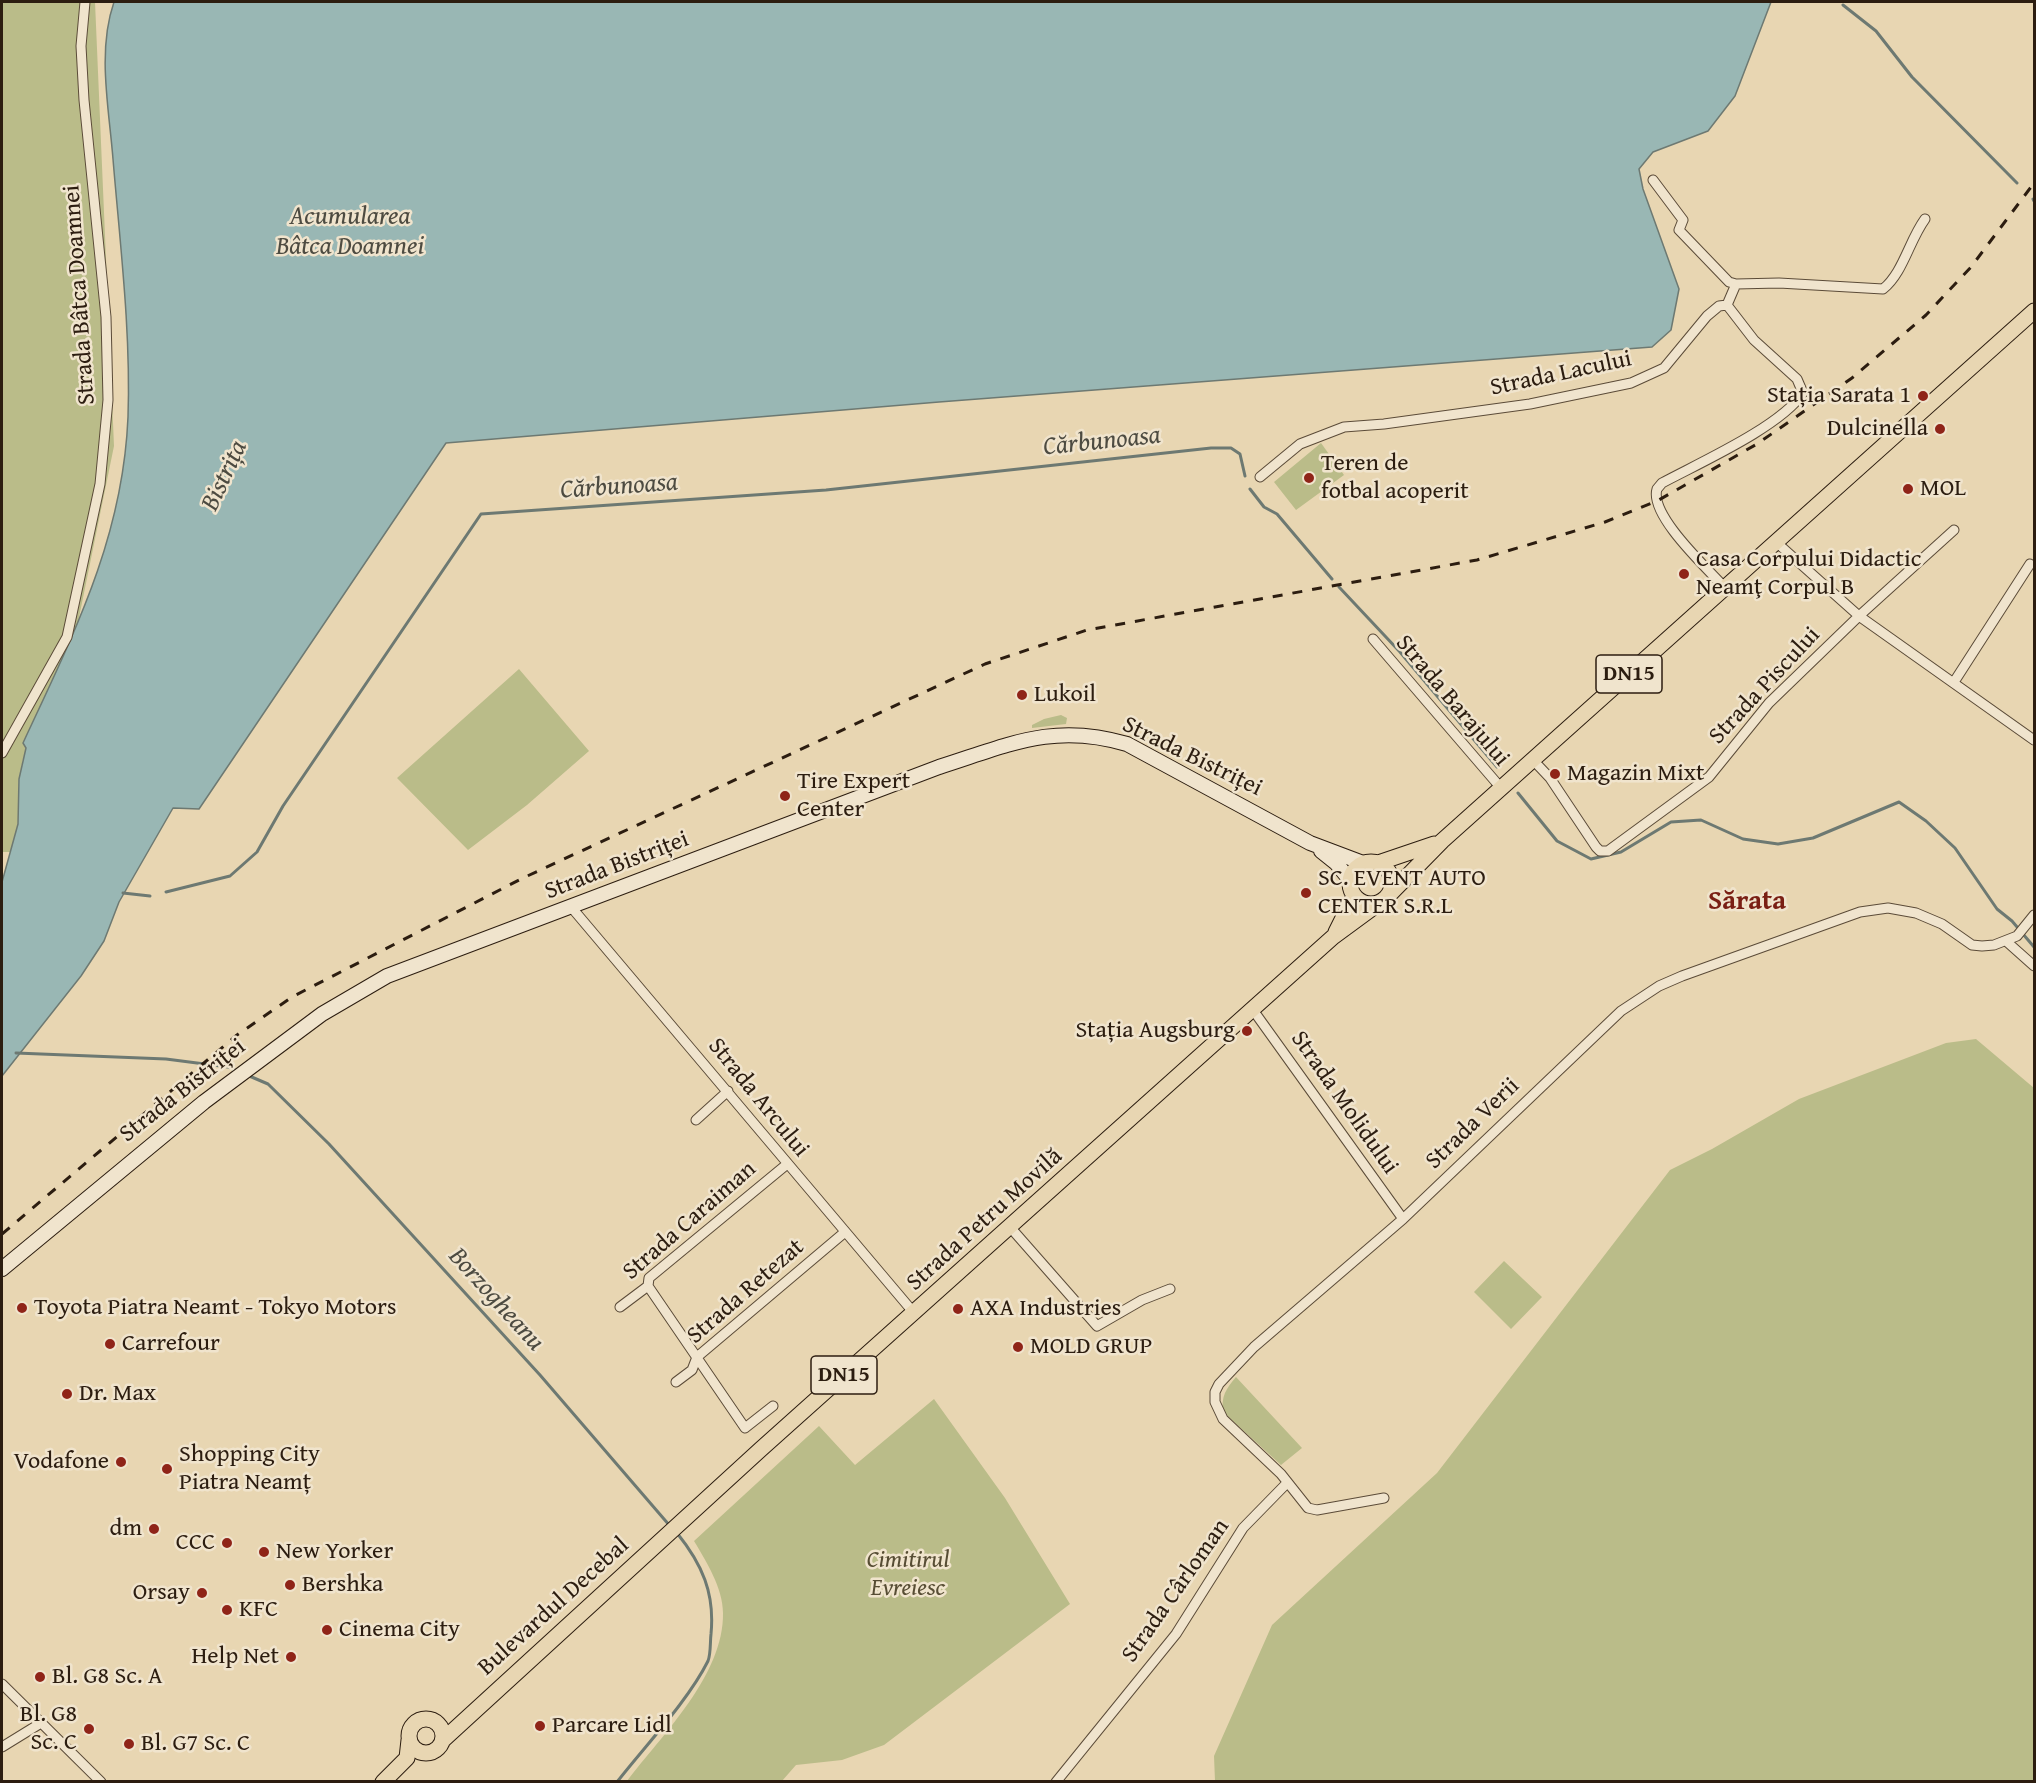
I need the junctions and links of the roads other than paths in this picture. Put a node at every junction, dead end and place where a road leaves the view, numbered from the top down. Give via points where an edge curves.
1 (85, 2) edge
2 (1653, 180) dead end
3 (1925, 219) dead end
4 (1736, 284) junction
5 (1727, 305) junction
6 (2032, 319) edge
7 (1260, 477) dead end
8 (1954, 530) dead end
9 (1776, 542) junction
10 (2030, 564) dead end
11 (1725, 588) junction
12 (1859, 616) junction
13 (1373, 639) dead end
14 (1954, 682) junction
15 (2034, 740) edge
16 (4, 750) edge
17 (1533, 760) junction
18 (1501, 788) junction
19 (1442, 841) junction
20 (1310, 843) junction
21 (1371, 863) junction
22 (1350, 880) junction
23 (1354, 896) junction
24 (1385, 898) junction
25 (572, 908) junction
26 (2034, 915) edge
27 (1333, 937) junction
28 (2006, 941) junction
29 (2034, 966) edge
30 (1253, 1010) junction
31 (728, 1091) junction
32 (696, 1120) dead end
33 (786, 1165) junction
34 (1402, 1219) junction
35 (1010, 1227) junction
36 (845, 1232) junction
37 (2, 1269) edge
38 (648, 1286) junction
39 (1170, 1289) dead end
40 (620, 1307) dead end
41 (914, 1313) junction
42 (697, 1357) junction
43 (676, 1382) dead end
44 (773, 1406) dead end
45 (1287, 1483) junction
46 (1384, 1498) dead end
47 (666, 1535) joint
48 (2, 1684) edge
49 (473, 1711) junction
50 (431, 1720) junction
51 (41, 1723) junction
52 (409, 1740) junction
53 (443, 1740) junction
54 (2, 1747) edge
55 (427, 1753) junction
56 (101, 1782) edge
57 (383, 1782) edge
58 (398, 1782) edge
59 (1056, 1782) edge

1 - 16 street, Strada Bâtca Doamnei via 81,46 84,100 106,317 105,442 90,538 67,637
2 - 4 street via 1683,220 1679,230 1729,282
3 - 4 street via 1897,274 1882,289
4 - 5 street
5 - 7 street, Strada Lacului via 1707,316 1664,368 1631,383 1530,404 1344,427 1300,444
5 - 11 street via 1754,340 1797,379 1803,393 1765,425 1657,489 1657,501 1666,520
6 - 9 main road, Strada Petru Movilă / DN15
8 - 12 street, Strada Piscului
9 - 11 main road, Strada Petru Movilă / DN15
9 - 12 street
10 - 14 street
11 - 17 main road, Strada Petru Movilă / DN15
12 - 14 street
12 - 17 street, Strada Piscului via 1768,703 1709,777 1608,851 1596,847 1550,778
13 - 18 street, Strada Barajului
14 - 15 street
17 - 18 main road, Strada Petru Movilă / DN15
18 - 19 main road, Strada Petru Movilă / DN15
19 - 21 main road, Strada Petru Movilă / DN15
19 - 24 main road, Strada Petru Movilă / DN15
20 - 21 main road, Strada Bistriței
20 - 22 main road, Strada Bistriței
20 - 25 main road, Strada Bistriței via 1127,744 1106,738 1054,734 939,767
21 - 22 main road via 1354,870
21 - 24 main road via 1391,876
22 - 23 main road
23 - 24 main road via 1370,904
23 - 27 main road, Strada Petru Movilă / DN15
24 - 27 main road, Strada Petru Movilă / DN15
25 - 31 street, Strada Arcului
25 - 37 main road, Strada Bistriței via 387,976 327,1011 224,1087
26 - 28 street, Strada Verii via 2026,929
27 - 30 main road, Strada Petru Movilă / DN15
28 - 29 street
28 - 34 street, Strada Verii via 1972,945 1931,918 1899,909 1875,909 1752,948 1659,986 1600,1028
30 - 34 street, Strada Molidului
30 - 35 main road, Strada Petru Movilă / DN15
31 - 32 street
31 - 33 street, Strada Arcului
33 - 36 street, Strada Arcului
33 - 38 street, Strada Caraiman via 649,1278
34 - 45 street, Strada Verii via 1254,1347 1228,1372 1215,1392 1223,1419
35 - 39 street via 1097,1326
35 - 41 main road, Strada Petru Movilă / DN15
36 - 41 street, Strada Arcului
36 - 42 street, Strada Retezat
38 - 40 street, Strada Caraiman
38 - 42 street
41 - 47 main road, Strada Petru Movilă / DN15
42 - 43 street, Strada Retezat via 692,1370
42 - 44 street via 745,1428
45 - 46 street, Strada Verii via 1308,1508 1317,1510
45 - 59 street, Strada Cârloman via 1243,1528 1176,1634
47 - 49 main road, Bulevardul Decebal / DN15
48 - 51 street
49 - 50 main road, Bulevardul Decebal / DN15
49 - 53 main road, Bulevardul Decebal / DN15
50 - 52 main road, DN15 via 414,1724
50 - 53 main road via 441,1728
51 - 54 street
51 - 56 street
52 - 55 main road via 416,1750
52 - 57 main road, DN15 via 407,1758
53 - 55 main road, DN15 via 436,1750
55 - 58 main road, DN15

